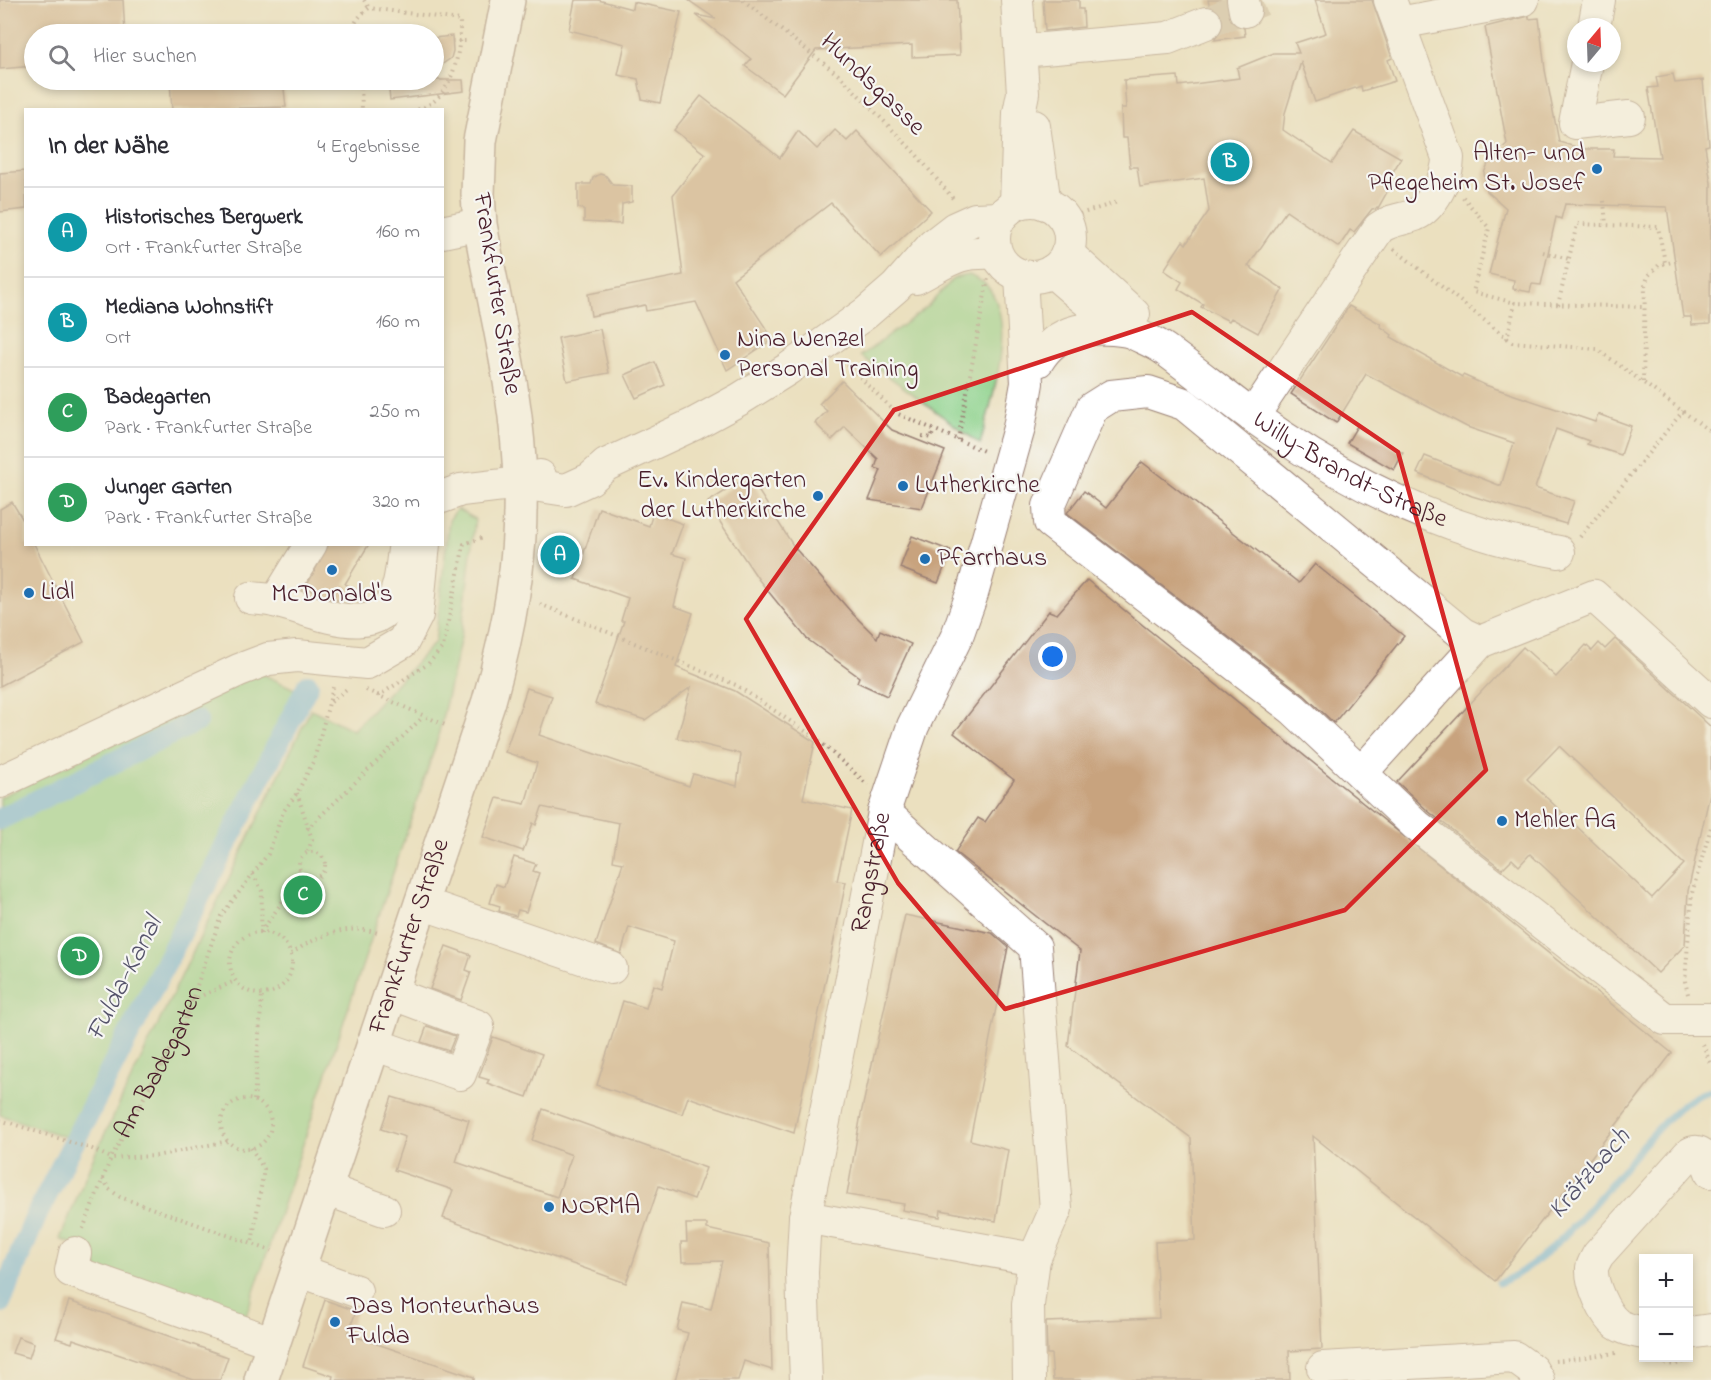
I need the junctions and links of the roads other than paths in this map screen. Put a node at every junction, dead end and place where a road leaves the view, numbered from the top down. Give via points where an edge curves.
1 (508, 0) edge
2 (1017, 0) edge
3 (1523, 0) edge
4 (1599, 0) edge
5 (1395, 12) edge
6 (1596, 18) edge
7 (1206, 23) tunnel mouth
8 (1021, 51) junction
9 (1585, 72) edge
10 (1629, 117) dead end
11 (1020, 209) junction
12 (480, 224) junction
13 (444, 232) edge
14 (992, 262) junction
15 (1045, 269) junction
16 (896, 287) junction
17 (1128, 331) junction
18 (1161, 347) junction
19 (1033, 372) junction
20 (1252, 416) junction
21 (520, 483) junction
22 (444, 496) edge
23 (309, 546) edge
24 (405, 546) edge
25 (424, 546) edge
26 (1568, 548) road end
27 (1480, 642) junction
28 (1711, 702) edge
29 (1361, 773) junction
30 (0, 782) edge
31 (878, 801) junction
32 (421, 903) junction
33 (611, 968) dead end
34 (391, 993) junction
35 (1702, 1020) edge
36 (374, 1044) junction
37 (1711, 1172) edge
38 (325, 1189) junction
39 (384, 1210) dead end
40 (805, 1217) junction
41 (75, 1253) road end
42 (1034, 1258) junction
43 (298, 1270) junction
44 (356, 1291) dead end
45 (1711, 1330) edge
46 (274, 1343) junction
47 (1693, 1344) edge
48 (1638, 1349) edge
49 (1325, 1365) edge
50 (1535, 1375) edge
51 (261, 1380) edge
52 (806, 1380) edge
53 (1029, 1380) edge

1 - 12 main road, Frankfurter Straße via 480,141
2 - 8 street
3 - 5 street
4 - 6 street
5 - 20 street via 1448,158 1445,176 1422,210 1393,219 1375,233
7 - 8 street via 1168,38
8 - 11 street
9 - 10 street via 1575,123
11 - 14 street via 993,236
11 - 15 street via 1062,215 1067,224 1070,244
11 - 16 street via 975,219 955,228 933,245
12 - 13 street
12 - 21 main road, Frankfurter Straße via 513,408
14 - 15 street via 1006,267
14 - 16 street via 969,252 960,254
15 - 17 street, Willy-Brandt-Straße
15 - 18 street, Willy-Brandt-Straße via 1145,326
15 - 19 street, Rangstraße
16 - 21 street via 788,369 694,424 606,465 547,473
17 - 18 street, Willy-Brandt-Straße
17 - 19 street via 1098,327 1065,334 1046,348
18 - 20 street, Willy-Brandt-Straße
19 - 31 street, Rangstraße via 1017,439 957,636
20 - 26 street, Willy-Brandt-Straße via 1383,495 1457,527 1520,546
21 - 22 street via 460,490
21 - 32 main road, Frankfurter Straße via 520,540 502,652
23 - 24 street via 263,600 354,621 372,618 390,606 397,591
25 - 30 street via 417,615 403,642 367,663 345,673 297,656 268,659
27 - 28 street via 1594,596
27 - 29 street
27 - 29 street via 1463,634 1184,404 1148,392 1111,396 1092,408 1049,506 1050,522 1293,709
29 - 35 street via 1416,825 1665,1019
31 - 40 street, Rangstraße
31 - 42 street via 1035,947 1056,1209
32 - 33 street
32 - 34 main road, Frankfurter Straße
34 - 36 main road, Frankfurter Straße
34 - 36 street via 478,1026 460,1074
36 - 38 main road, Frankfurter Straße
37 - 48 street via 1699,1152 1688,1155 1598,1255 1592,1268 1604,1305 1615,1323 1629,1330
38 - 39 street
38 - 43 main road, Frankfurter Straße
40 - 42 street
40 - 52 street, Rangstraße via 802,1283
41 - 46 street via 71,1271
42 - 53 street via 1028,1305
43 - 44 street
43 - 46 main road, Frankfurter Straße
45 - 47 street
46 - 51 main road, Frankfurter Straße
49 - 50 street via 1514,1357

